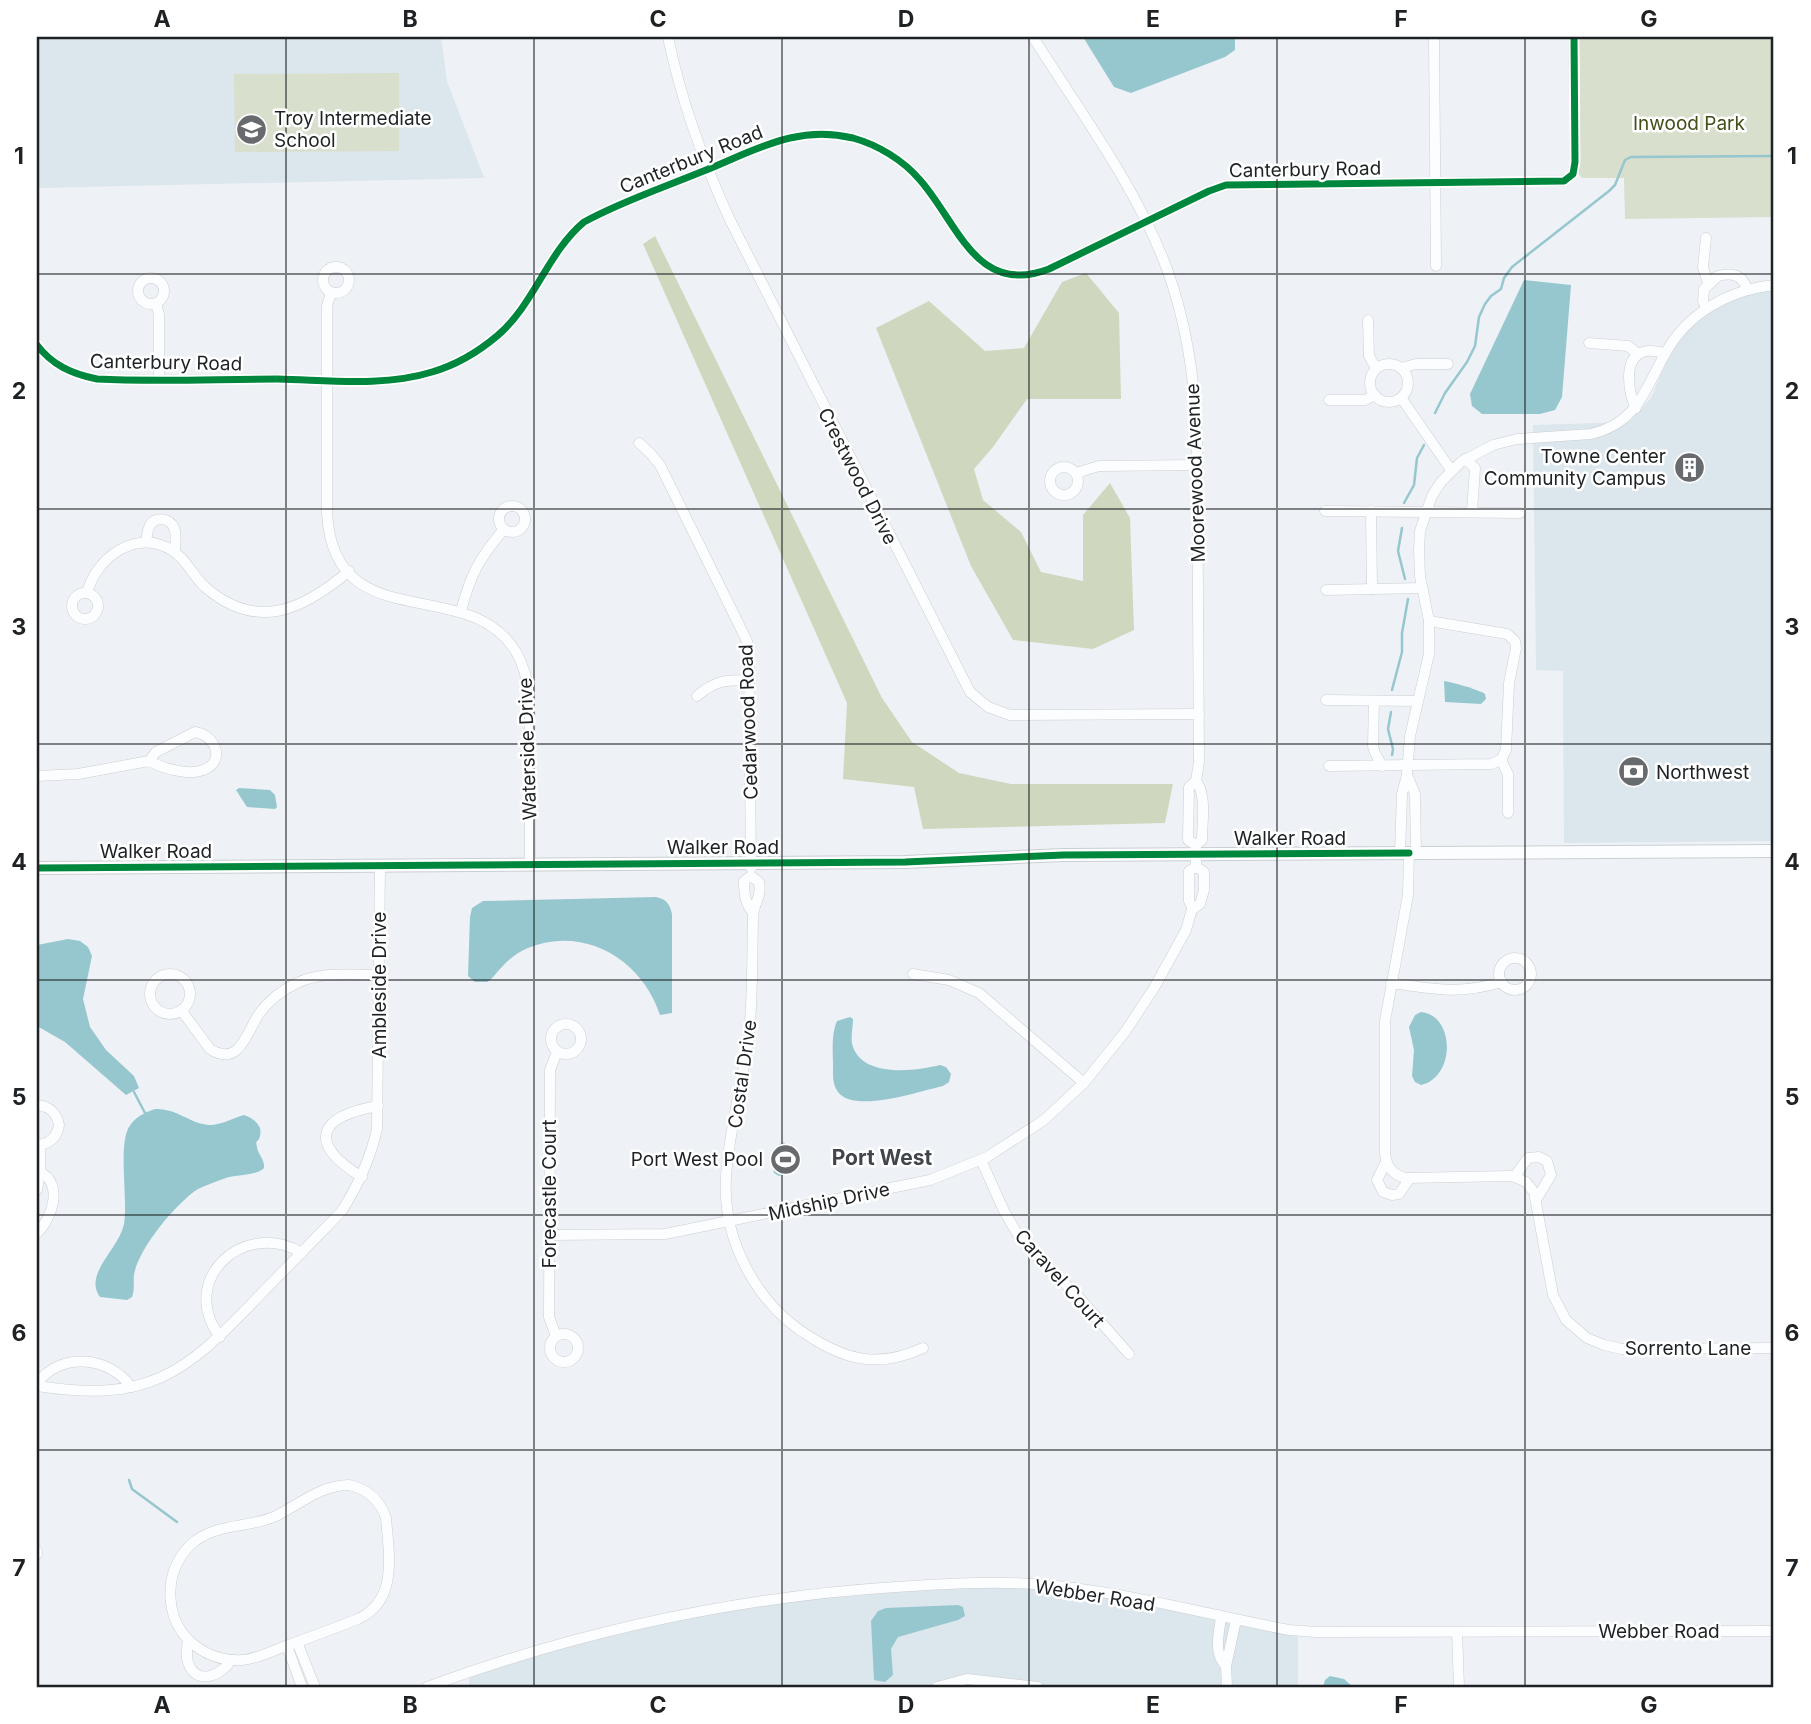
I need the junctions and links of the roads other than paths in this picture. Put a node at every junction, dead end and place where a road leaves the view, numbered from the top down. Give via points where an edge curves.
1 (668, 37) edge
2 (1033, 37) edge
3 (1434, 37) edge
4 (1574, 37) edge
5 (708, 170) junction
6 (1435, 183) junction
7 (1146, 222) junction
8 (1706, 238) dead end
9 (1436, 266) dead end
10 (1708, 283) junction
11 (1774, 285) edge
12 (1748, 290) junction
13 (331, 292) dead end
14 (156, 303) dead end
15 (1706, 308) junction
16 (1368, 320) dead end
17 (1589, 343) dead end
18 (37, 345) edge
19 (1665, 353) junction
20 (1638, 354) junction
21 (1448, 364) dead end
22 (1376, 368) junction
23 (1401, 368) junction
24 (159, 379) junction
25 (327, 380) junction
26 (1375, 395) junction
27 (1402, 399) junction
28 (1329, 400) dead end
29 (1636, 408) junction
30 (639, 443) dead end
31 (1465, 458) junction
32 (1197, 465) junction
33 (1451, 470) junction
34 (1076, 473) dead end
35 (1325, 511) dead end
36 (1371, 511) junction
37 (1425, 511) junction
38 (1472, 512) junction
39 (1520, 513) dead end
40 (504, 529) dead end
41 (146, 542) junction
42 (175, 551) junction
43 (349, 571) junction
44 (1422, 588) junction
45 (1372, 589) junction
46 (1326, 590) dead end
47 (87, 593) dead end
48 (461, 611) junction
49 (1429, 621) junction
50 (749, 680) junction
51 (697, 696) dead end
52 (1326, 701) dead end
53 (1374, 701) junction
54 (1417, 701) junction
55 (1199, 714) junction
56 (1501, 760) junction
57 (149, 761) junction
58 (1328, 766) dead end
59 (1382, 766) junction
60 (1407, 770) junction
61 (37, 776) edge
62 (1508, 813) dead end
63 (1774, 851) edge
64 (1409, 853) junction
65 (1196, 855) junction
66 (751, 862) junction
67 (530, 863) junction
68 (380, 865) junction
69 (37, 868) edge
70 (751, 876) junction
71 (1192, 909) junction
72 (753, 913) junction
73 (913, 974) dead end
74 (379, 975) junction
75 (1502, 982) dead end
76 (1391, 983) junction
77 (181, 1010) junction
78 (557, 1052) dead end
79 (1084, 1083) junction
80 (37, 1105) edge
81 (378, 1106) junction
82 (38, 1145) edge
83 (981, 1160) junction
84 (1386, 1162) junction
85 (40, 1172) junction
86 (1515, 1176) junction
87 (362, 1177) junction
88 (1410, 1178) junction
89 (37, 1189) edge
90 (1536, 1200) junction
91 (730, 1221) junction
92 (37, 1233) edge
93 (549, 1234) junction
94 (302, 1253) junction
95 (556, 1336) dead end
96 (220, 1337) junction
97 (923, 1348) dead end
98 (1774, 1348) edge
99 (1129, 1354) dead end
100 (37, 1385) edge
101 (131, 1387) junction
102 (1221, 1617) junction
103 (1236, 1620) junction
104 (1774, 1631) edge
105 (1457, 1632) junction
106 (188, 1640) junction
107 (298, 1642) junction
108 (287, 1646) junction
109 (231, 1660) junction
110 (1226, 1666) junction
111 (302, 1687) edge
112 (315, 1687) edge
113 (426, 1687) edge
114 (937, 1687) edge
115 (1038, 1687) edge
116 (1227, 1687) edge
117 (1459, 1687) edge

1 - 5 street, Crestwood Drive
2 - 7 street, Moorewood Avenue
3 - 6 street
4 - 6 street, Canterbury Road via 1575,162 1570,177 1554,182
5 - 7 street, Canterbury Road via 789,138 828,134 863,141 911,170 974,256 1011,275 1049,269
5 - 25 street, Canterbury Road via 584,222 562,245 516,317 477,351 406,378
5 - 55 street, Crestwood Drive via 970,692 988,708 1010,715
6 - 7 street, Canterbury Road via 1233,184
6 - 9 street
7 - 32 street, Moorewood Avenue via 1171,282 1185,334 1195,397
8 - 10 street via 1703,267
10 - 12 street via 1731,274 1741,277
10 - 15 street via 1703,295
11 - 12 street
12 - 15 street
13 - 25 street, Waterside Drive
14 - 24 street
15 - 19 street
16 - 22 street via 1369,356
17 - 20 street via 1628,346
18 - 24 street, Canterbury Road via 64,369 88,377
19 - 20 street via 1650,350
19 - 29 street
20 - 29 street via 1631,366 1629,390
21 - 23 street
22 - 23 street via 1388,364
22 - 26 street via 1370,381
23 - 27 street via 1409,384
24 - 25 street, Canterbury Road
25 - 43 street, Waterside Drive via 327,522 335,552
26 - 27 street
26 - 28 street via 1365,400
27 - 33 street
29 - 31 street via 1601,432 1517,439 1493,444
30 - 50 street, Cedarwood Road via 660,466 745,634
31 - 33 street
31 - 38 street via 1475,468
32 - 34 street via 1099,466
32 - 55 street, Moorewood Avenue
33 - 37 street
35 - 36 street
36 - 37 street
36 - 45 street
37 - 38 street
37 - 44 street via 1419,550
38 - 39 street
40 - 48 street via 472,573
41 - 42 street
41 - 42 street via 148,528 163,519 175,529
41 - 47 street via 124,546 110,556 90,578
42 - 43 street via 216,596 251,611 290,609 308,602
43 - 48 street, Waterside Drive via 385,597
44 - 45 street
44 - 49 street
45 - 46 street
48 - 67 street, Waterside Drive via 497,629 523,667 528,697
49 - 54 street via 1429,654
49 - 56 street via 1507,634 1515,641 1506,750
50 - 51 street via 722,680
50 - 66 street, Cedarwood Road
52 - 53 street
53 - 54 street
53 - 59 street via 1373,746
54 - 60 street
55 - 65 street, Moorewood Avenue via 1199,762 1196,781 1189,787 1188,840
56 - 60 street
56 - 62 street via 1508,774
57 - 57 street via 194,772 210,766 216,751 209,737 195,732 156,752
57 - 61 street
58 - 59 street
59 - 60 street
60 - 64 street via 1402,794
60 - 64 street via 1415,794
63 - 64 street, Walker Road
64 - 65 street, Walker Road
64 - 76 street via 1409,895
65 - 66 street, Walker Road
65 - 71 street, Midship Drive via 1189,871
65 - 71 street, Midship Drive via 1204,872 1204,890 1200,904
66 - 67 street, Walker Road
66 - 70 street, Costal Drive
67 - 68 street, Walker Road
68 - 69 street, Walker Road
68 - 74 street, Ambleside Drive
70 - 72 street, Costal Drive via 759,882 760,892
70 - 72 street, Costal Drive via 744,881 744,892
71 - 79 street, Midship Drive via 1178,947 1149,996
72 - 91 street, Costal Drive via 749,1036 726,1174
73 - 79 street via 949,980 979,993
74 - 77 street via 318,976 298,982 268,1002 241,1047 225,1054 210,1049
74 - 81 street, Ambleside Drive
75 - 76 street via 1448,991
76 - 84 street via 1384,1045
77 - 77 street via 189,999 187,983 173,974 157,979 150,993 156,1008 165,1013
78 - 93 street, Forecastle Court via 550,1070
79 - 83 street, Midship Drive via 1044,1120
80 - 82 street via 53,1111 59,1125 53,1139
81 - 87 street, Ambleside Drive via 371,1154
81 - 87 street via 340,1117 327,1129 332,1155
82 - 85 street
83 - 91 street, Midship Drive via 930,1180
83 - 99 street, Caravel Court via 1023,1241
84 - 88 street via 1397,1174
84 - 88 street via 1377,1178 1383,1192 1399,1194
85 - 89 street
85 - 92 street via 47,1175 53,1198 50,1215
86 - 88 street
86 - 90 street via 1529,1184
86 - 90 street via 1528,1158 1547,1161 1551,1175
87 - 94 street, Ambleside Drive via 341,1212
90 - 98 street, Sorrento Lane via 1553,1295 1566,1320 1587,1338 1622,1349
91 - 93 street, Midship Drive via 654,1235
91 - 97 street, Costal Drive via 756,1286 773,1307 811,1338 871,1360 896,1359
93 - 95 street, Forecastle Court via 549,1317
94 - 96 street, Ambleside Drive
94 - 96 street via 263,1241 239,1248 219,1264 206,1299 209,1320
96 - 101 street, Ambleside Drive via 186,1364
100 - 101 street, Ambleside Drive via 86,1392
100 - 101 street, Ambleside Drive via 43,1374 75,1361 113,1369
102 - 103 street, Webber Road
102 - 110 street via 1217,1649
102 - 113 street, Webber Road via 1099,1592 1032,1584 822,1592 611,1631
103 - 105 street, Webber Road via 1316,1632
103 - 110 street
104 - 105 street, Webber Road
105 - 117 street
106 - 107 street via 172,1611 170,1587 180,1557 194,1542 218,1529 274,1517 331,1486 357,1487 374,1497 386,1518 388,1578 383,1597 370,1614
106 - 109 street via 205,1653
106 - 109 street via 187,1659 194,1672 214,1675
107 - 108 street
107 - 112 street
108 - 109 street via 251,1659
108 - 111 street
110 - 116 street
114 - 115 street via 967,1679

